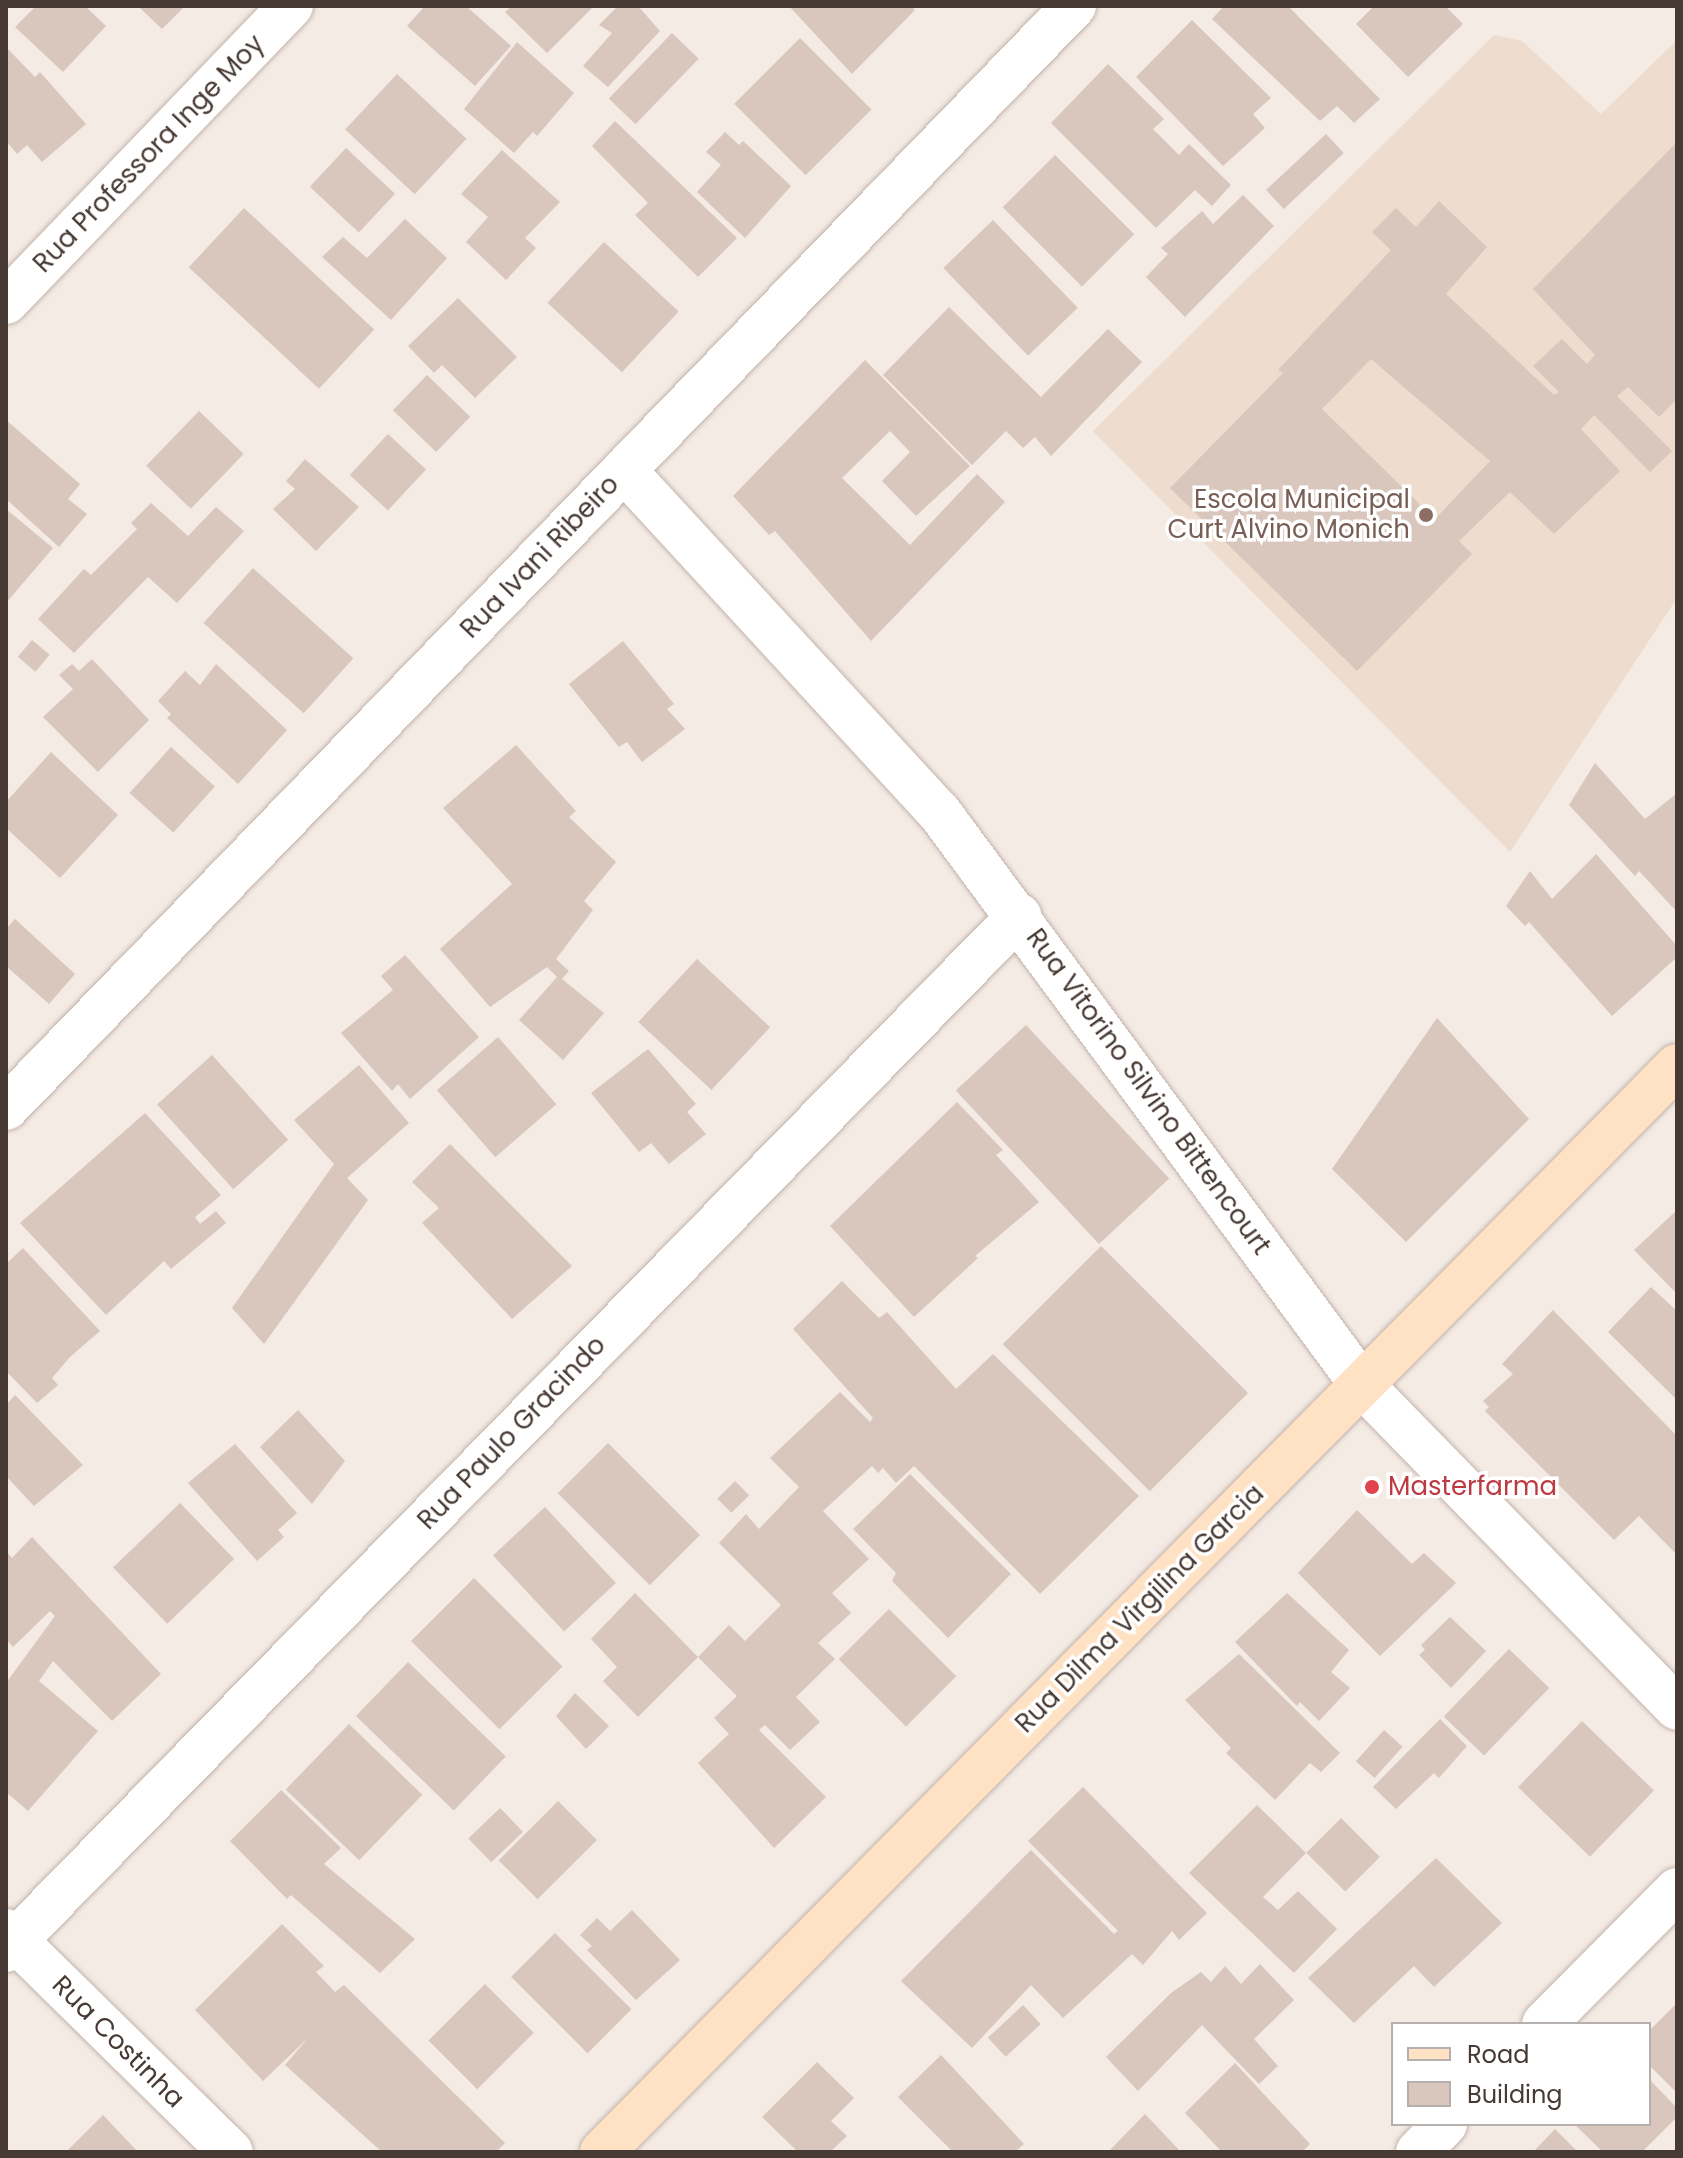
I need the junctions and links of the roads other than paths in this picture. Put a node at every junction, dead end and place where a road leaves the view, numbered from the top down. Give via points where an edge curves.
1 (1074, 6) edge
2 (277, 11) edge
3 (6, 302) edge
4 (624, 470) junction
5 (1019, 916) junction
6 (1677, 1066) edge
7 (6, 1108) edge
8 (1362, 1385) junction
9 (1677, 1708) edge
10 (1677, 1890) edge
11 (9, 1940) edge
12 (1546, 2022) edge
13 (1443, 2126) edge
14 (231, 2152) edge
15 (602, 2152) edge
16 (1418, 2152) edge

1 - 4 street, Rua Ivani Ribeiro
2 - 3 street, Rua Professora Inge Moy
4 - 5 street, Rua Vitorino Silvino Bittencourt via 849,709 939,812
4 - 7 street, Rua Ivani Ribeiro
5 - 8 street, Rua Vitorino Silvino Bittencourt
5 - 11 street, Rua Paulo Gracindo
6 - 8 street, Rua Dilma Virgilina Garcia
8 - 9 street, Rua Vitorino Silvino Bittencourt
8 - 15 street, Rua Dilma Virgilina Garcia
10 - 12 street
11 - 14 street, Rua Costinha
13 - 16 street

